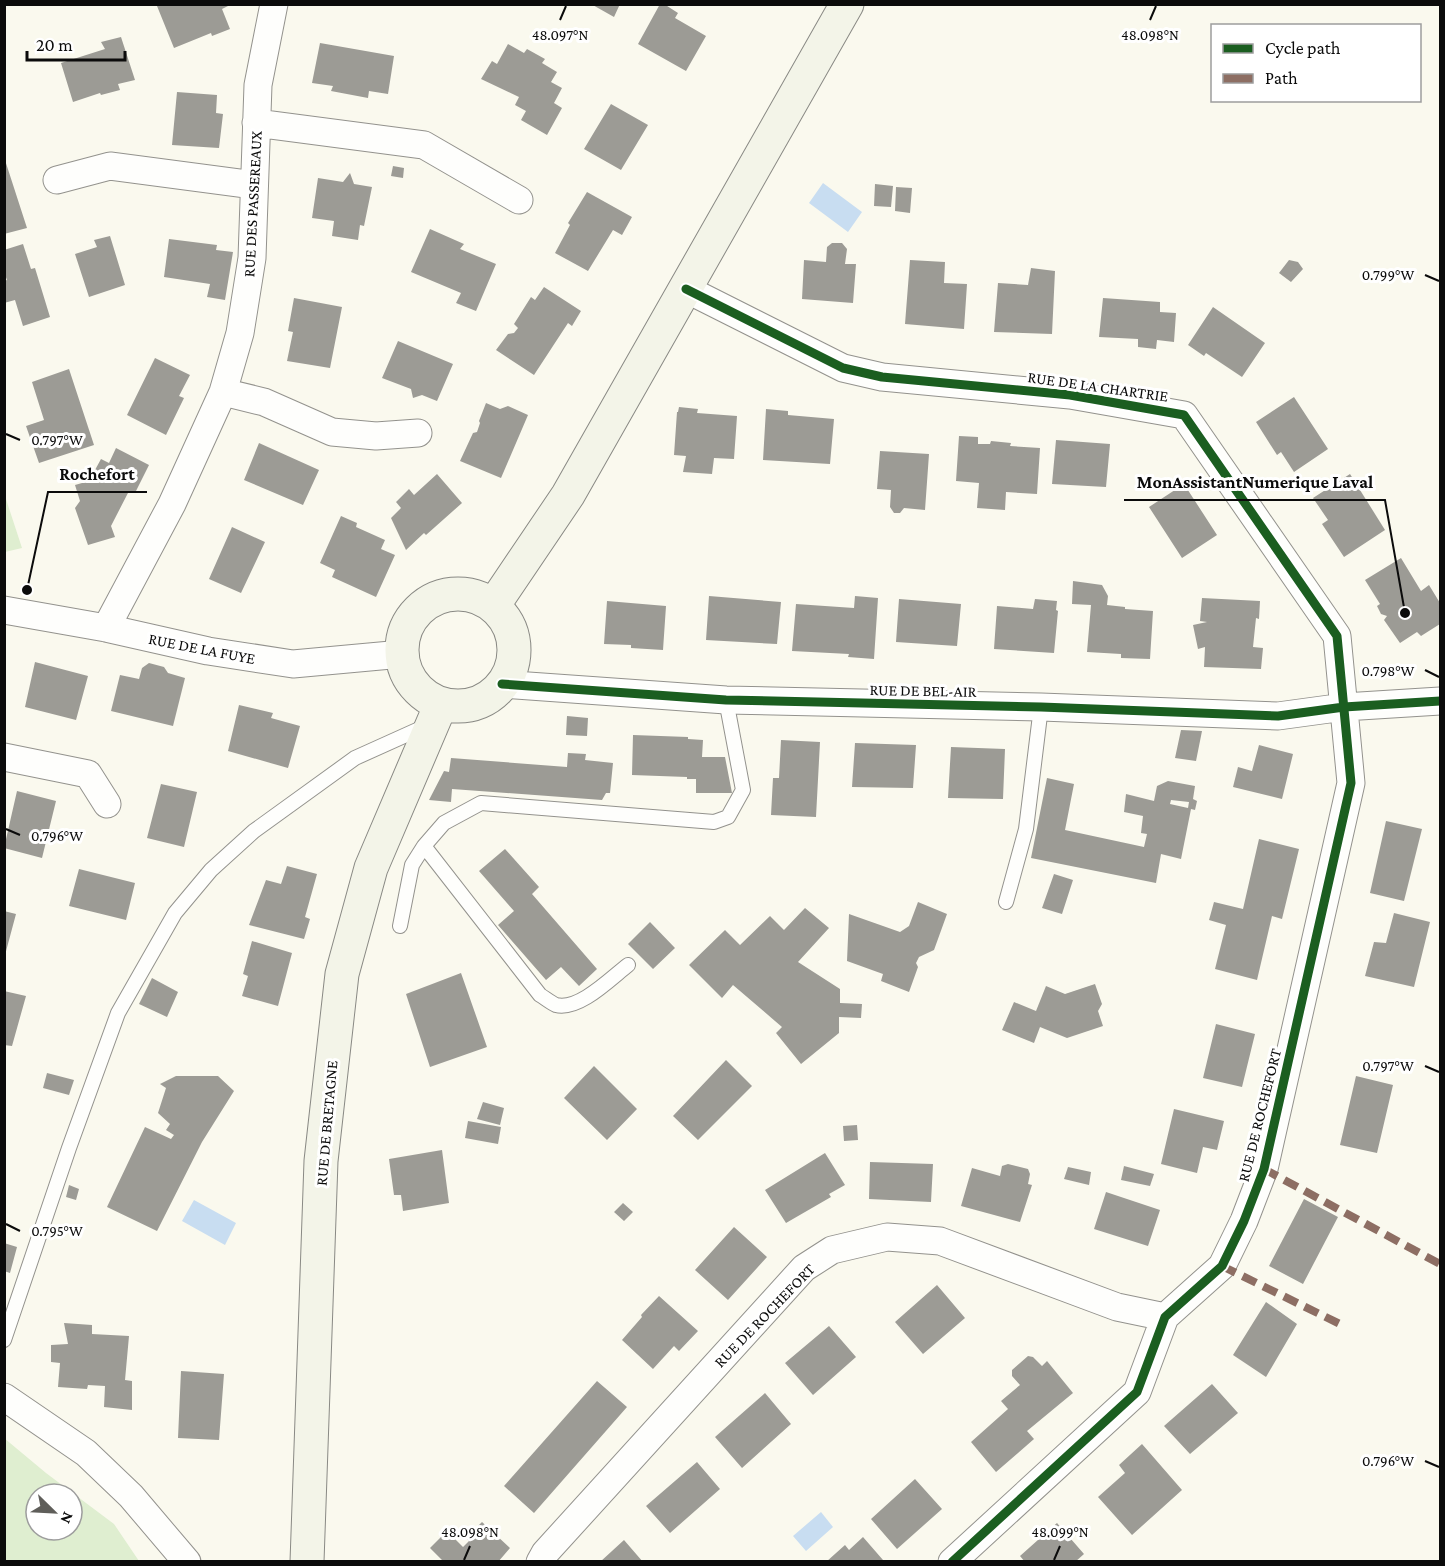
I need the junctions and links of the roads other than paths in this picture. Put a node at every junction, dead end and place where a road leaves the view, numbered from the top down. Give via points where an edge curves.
1 (274, 4) edge
2 (847, 4) edge
3 (256, 123) junction
4 (57, 180) dead end
5 (254, 185) junction
6 (519, 200) dead end
7 (686, 289) junction
8 (223, 392) junction
9 (418, 433) dead end
10 (493, 606) junction
11 (4, 610) edge
12 (106, 627) junction
13 (402, 654) junction
14 (502, 684) junction
15 (726, 700) junction
16 (1440, 701) edge
17 (1041, 707) junction
18 (1344, 707) junction
19 (437, 713) junction
20 (4, 757) edge
21 (107, 804) dead end
22 (424, 846) junction
23 (1006, 902) dead end
24 (400, 926) dead end
25 (628, 965) dead end
26 (1165, 1317) junction
27 (4, 1340) edge
28 (4, 1397) edge
29 (187, 1562) edge
30 (307, 1562) edge
31 (540, 1562) edge
32 (952, 1562) edge

1 - 3 street, RUE DES PASSEREAUX via 258,85
2 - 7 street
3 - 5 street, RUE DES PASSEREAUX
3 - 6 street via 424,145
4 - 5 street via 110,166
5 - 8 street, RUE DES PASSEREAUX via 252,258 240,333
7 - 10 street via 568,495
7 - 18 street, RUE DE LA CHARTRIE via 843,368 882,377 1070,395 1184,415 1337,636
8 - 9 street via 264,402 333,432 376,436
8 - 12 street, RUE DES PASSEREAUX via 172,504
10 - 13 street via 464,594 432,600 409,623
10 - 14 street via 510,629 513,644 513,658
11 - 12 street, RUE DE LA FUYE
12 - 13 street, RUE DE LA FUYE via 208,651 294,664
13 - 19 street via 410,680 429,698
14 - 15 street, RUE DE BEL-AIR
14 - 19 street via 490,696
15 - 17 street, RUE DE BEL-AIR
15 - 22 lane via 743,790 728,817 714,822 481,803 444,823
16 - 18 street, RUE DE BEL-AIR
17 - 18 street, RUE DE BEL-AIR via 1278,716
17 - 23 lane via 1026,829
18 - 26 street, RUE DE ROCHEFORT via 1351,783 1264,1169 1222,1266
19 - 27 lane via 355,758 254,831 211,870 175,914 118,1012
19 - 30 street, RUE DE BRETAGNE via 372,868 342,974 321,1161
20 - 21 street via 88,774
22 - 24 lane via 412,865
22 - 25 lane via 540,995 556,1005 572,1005 591,995
26 - 31 street, RUE DE ROCHEFORT via 1117,1307 940,1241 886,1237 832,1250 804,1268
26 - 32 street, RUE DE ROCHEFORT via 1137,1392
28 - 29 street via 86,1453 131,1496

